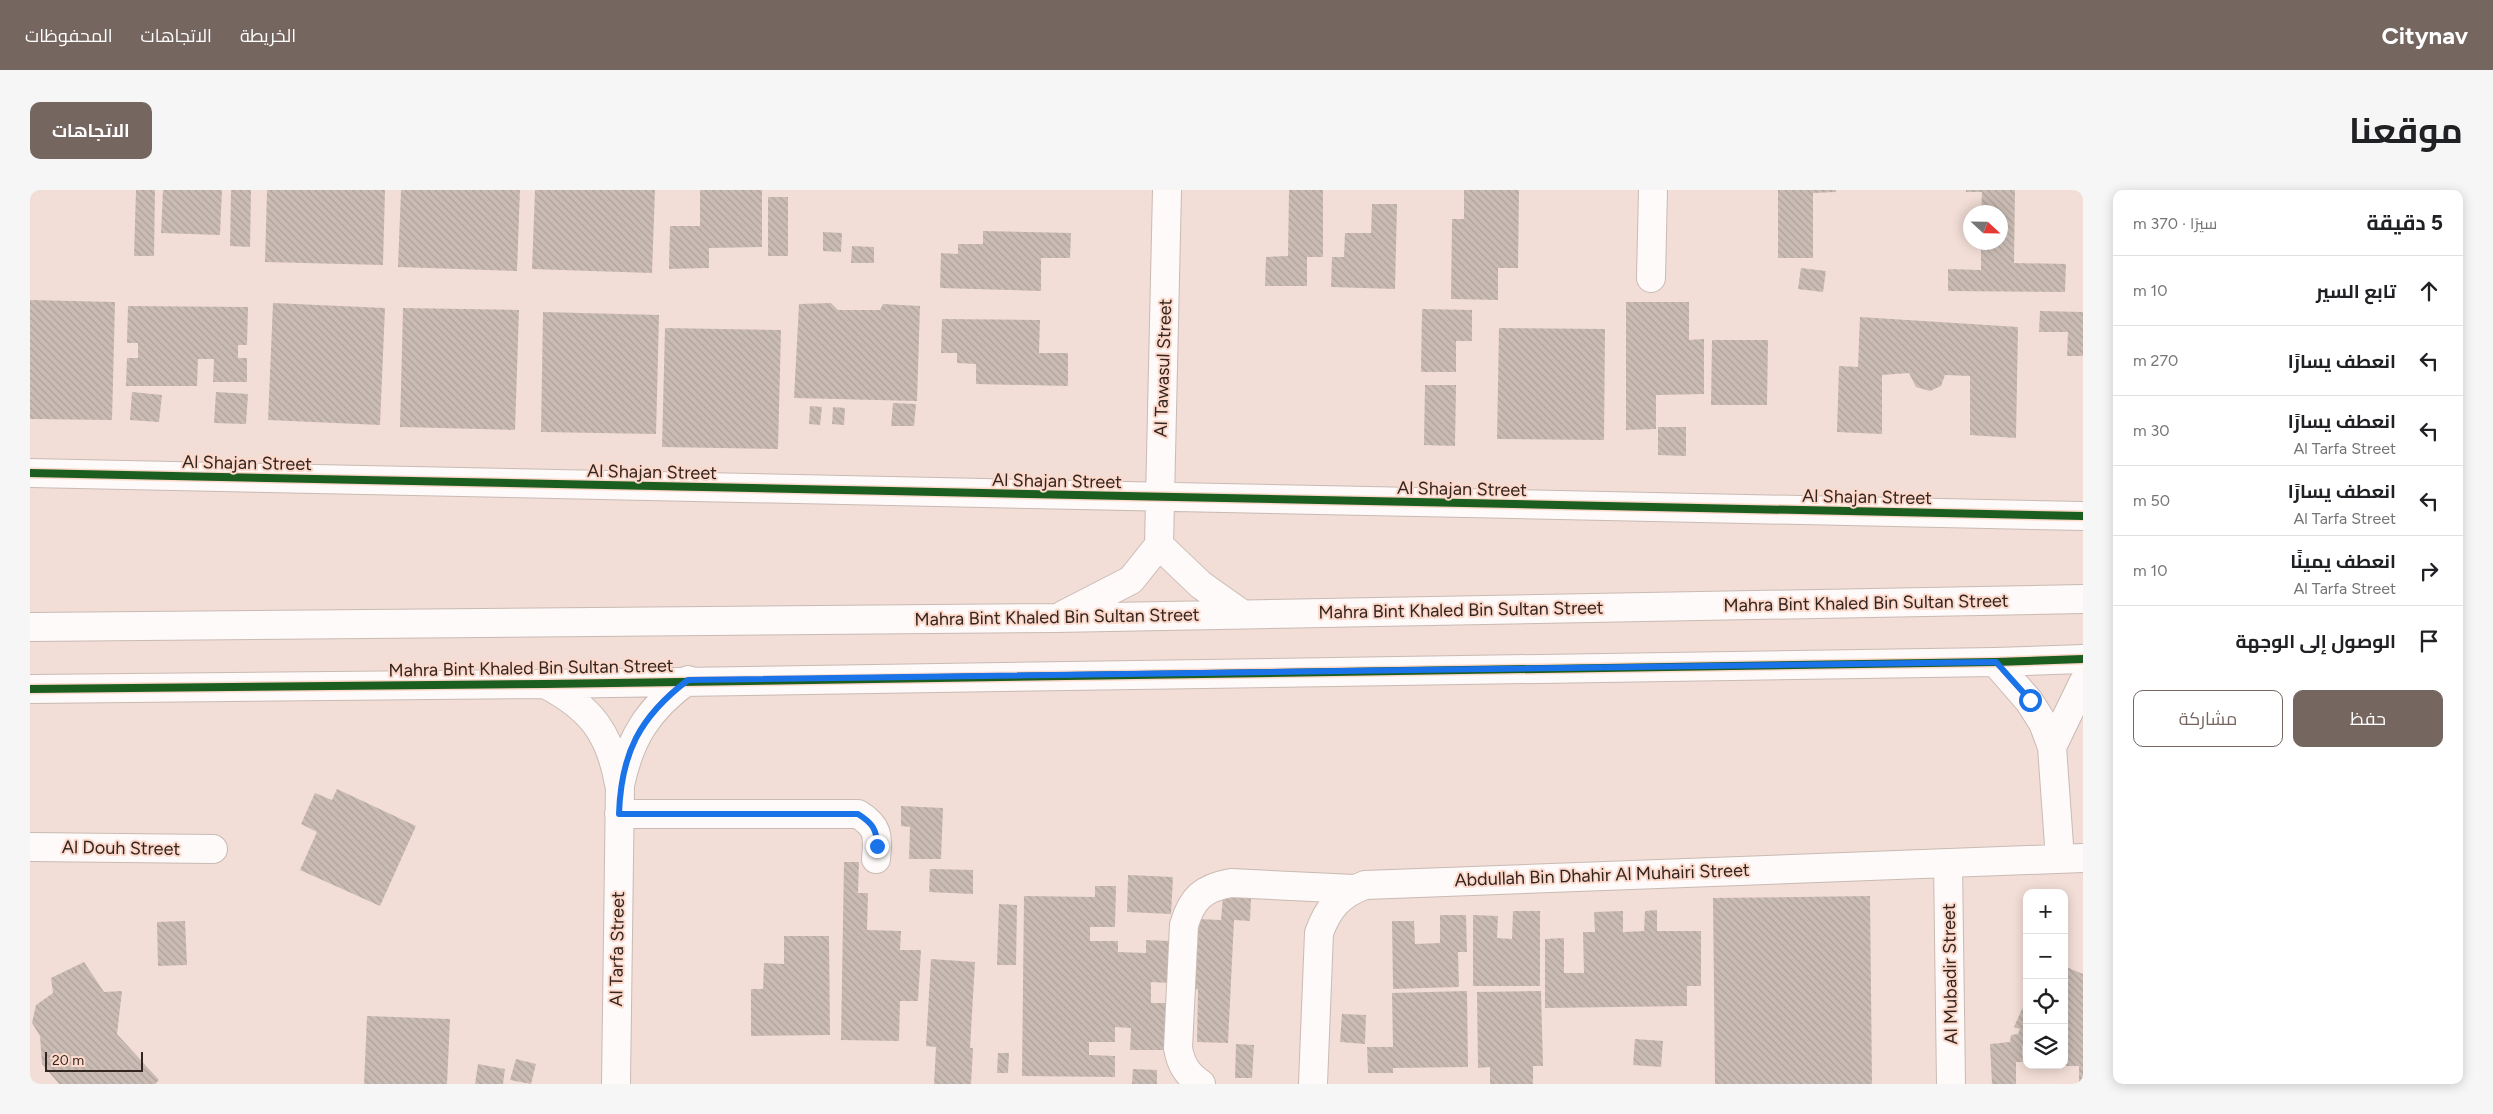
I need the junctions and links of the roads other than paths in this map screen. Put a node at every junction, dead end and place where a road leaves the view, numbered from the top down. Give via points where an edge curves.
1 (1167, 190) edge
2 (1653, 190) edge
3 (1651, 278) dead end
4 (30, 473) edge
5 (1159, 498) junction
6 (2083, 516) edge
7 (1159, 545) junction
8 (2083, 599) edge
9 (1242, 614) junction
10 (1056, 618) junction
11 (30, 627) edge
12 (2083, 659) edge
13 (1996, 662) junction
14 (688, 680) junction
15 (2083, 683) edge
16 (545, 684) junction
17 (30, 689) edge
18 (2052, 747) junction
19 (620, 786) junction
20 (619, 814) junction
21 (30, 847) edge
22 (213, 849) dead end
23 (876, 859) dead end
24 (2072, 859) edge
25 (1948, 863) junction
26 (1354, 889) junction
27 (616, 1084) edge
28 (1201, 1084) edge
29 (1314, 1084) edge
30 (1951, 1084) edge

1 - 5 street, Al Tawasul Street
2 - 3 street
4 - 5 street, Al Shajan Street
5 - 6 street, Al Shajan Street
5 - 7 street, Al Tawasul Street
7 - 9 street via 1201,585
7 - 10 street via 1131,580
8 - 9 street, Mahra Bint Khaled Bin Sultan Street
9 - 10 street, Mahra Bint Khaled Bin Sultan Street
10 - 11 street, Mahra Bint Khaled Bin Sultan Street
12 - 13 street, Mahra Bint Khaled Bin Sultan Street
13 - 14 street, Mahra Bint Khaled Bin Sultan Street
13 - 18 street, Abdullah Bin Dhahir Al Muhairi Street via 2030,700
14 - 16 street, Mahra Bint Khaled Bin Sultan Street
14 - 19 street, Al Tarfa Street via 661,702 635,736 625,760
15 - 18 street, Abdullah Bin Dhahir Al Muhairi Street
16 - 17 street, Mahra Bint Khaled Bin Sultan Street
16 - 19 street, Al Tarfa Street via 568,696 589,714 604,735 615,760
18 - 24 street, Abdullah Bin Dhahir Al Muhairi Street
19 - 20 street, Al Tarfa Street
20 - 23 street via 858,814 870,821 877,833
20 - 27 street, Al Tarfa Street
21 - 22 street, Al Douh Street
24 - 25 street, Abdullah Bin Dhahir Al Muhairi Street
25 - 26 street, Abdullah Bin Dhahir Al Muhairi Street via 1377,882
25 - 30 street, Al Mubadir Street
26 - 28 street via 1231,883 1214,886 1189,908 1184,925 1178,1048 1181,1063
26 - 29 street, Abdullah Bin Dhahir Al Muhairi Street via 1334,903 1324,917 1319,933

